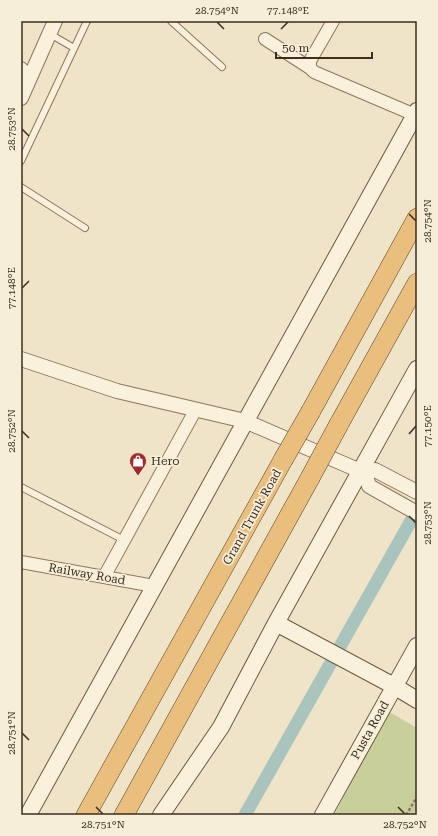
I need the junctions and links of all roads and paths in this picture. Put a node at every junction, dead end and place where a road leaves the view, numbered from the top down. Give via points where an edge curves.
1 (87, 21) edge
2 (171, 21) edge
3 (332, 21) edge
4 (53, 27) edge
5 (265, 39) dead end
6 (74, 48) junction
7 (222, 67) dead end
8 (310, 68) junction
9 (26, 72) edge
10 (21, 98) edge
11 (416, 113) edge
12 (21, 161) edge
13 (21, 187) edge
14 (417, 218) edge
15 (85, 228) dead end
16 (417, 283) edge
17 (21, 359) edge
18 (417, 369) edge
19 (196, 409) junction
20 (245, 421) junction
21 (363, 472) junction
22 (21, 487) edge
23 (417, 492) edge
24 (417, 513) edge
25 (124, 540) junction
26 (21, 562) edge
27 (104, 577) junction
28 (154, 586) junction
29 (276, 623) junction
30 (417, 646) edge
31 (394, 686) junction
32 (417, 700) edge
33 (417, 796) edge
34 (28, 815) edge
35 (86, 815) edge
36 (124, 815) edge
37 (161, 815) edge
38 (323, 815) edge
39 (406, 815) edge

1 - 6 lane
2 - 7 lane
3 - 8 street via 310,61
4 - 6 lane
4 - 9 street
5 - 8 street
6 - 12 lane
8 - 11 street via 314,72
9 - 10 street
11 - 20 main road
13 - 15 lane
14 - 35 highway, Grand Trunk Road, bridge
16 - 36 highway, bridge
17 - 19 street via 116,391
18 - 21 main road
19 - 20 street
19 - 25 street
20 - 21 street
20 - 28 main road
21 - 23 street via 375,470
21 - 24 street via 369,486
21 - 29 main road
22 - 25 lane
25 - 27 street
26 - 27 street, Railway Road
27 - 28 street, Railway Road
28 - 34 main road
29 - 31 main road
29 - 37 main road via 221,727
30 - 31 main road, Pusta Road
31 - 32 main road
31 - 38 main road, Pusta Road
33 - 39 path

